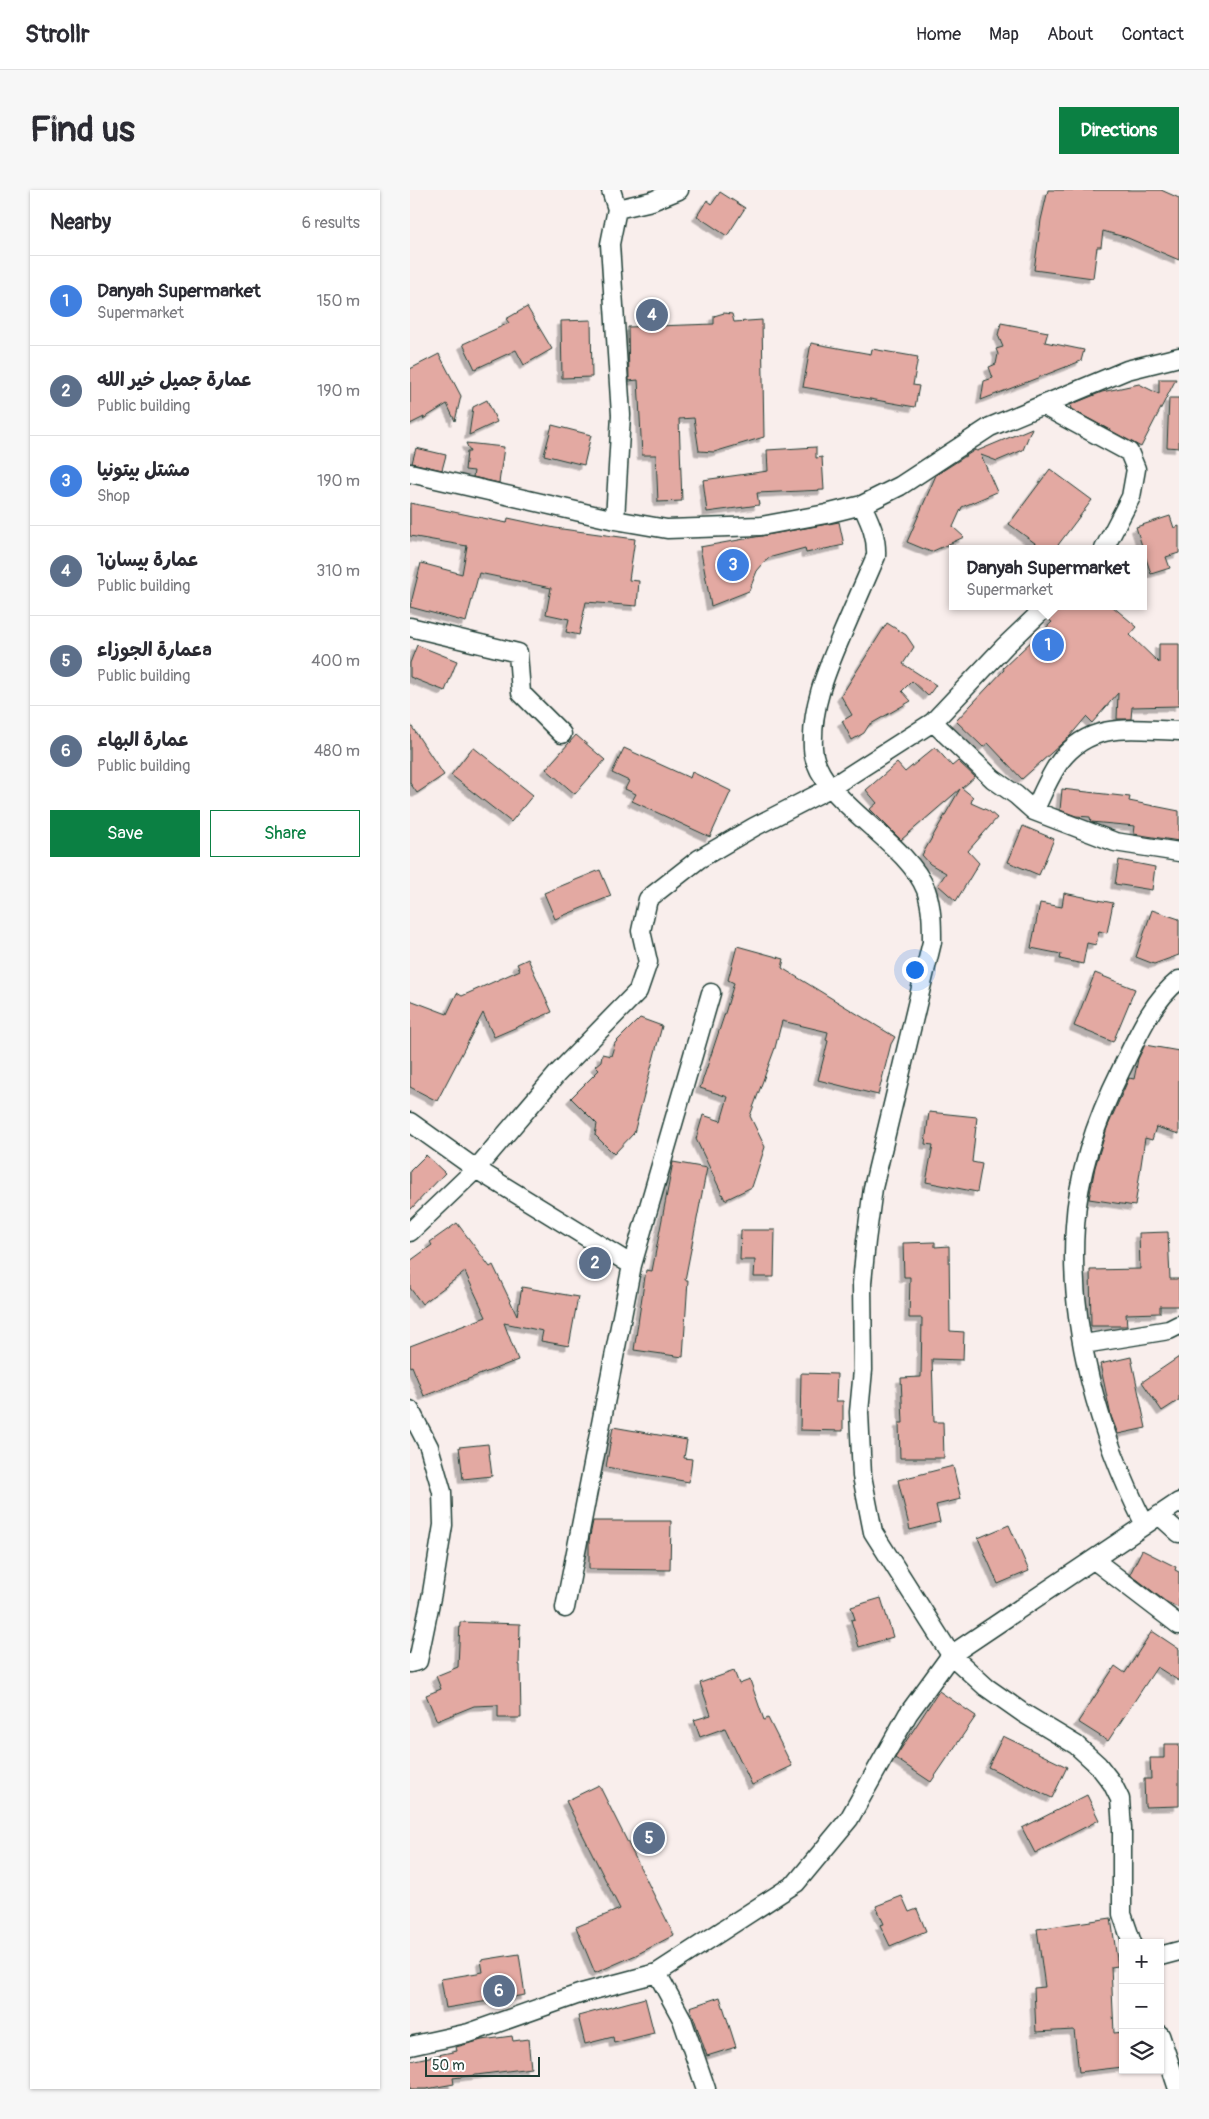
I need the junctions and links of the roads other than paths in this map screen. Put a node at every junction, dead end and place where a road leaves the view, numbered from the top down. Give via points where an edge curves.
1 (611, 190) edge
2 (679, 190) edge
3 (618, 209) junction
4 (1179, 357) edge
5 (1042, 405) junction
6 (410, 472) edge
7 (862, 505) junction
8 (615, 520) junction
9 (1106, 545) edge
10 (1043, 610) edge
11 (410, 627) edge
12 (933, 722) junction
13 (1179, 730) edge
14 (562, 734) dead end
15 (830, 788) junction
16 (1034, 811) junction
17 (1179, 852) edge
18 (1179, 980) edge
19 (710, 993) dead end
20 (410, 1122) edge
21 (476, 1169) junction
22 (410, 1232) edge
23 (632, 1265) junction
24 (1179, 1325) edge
25 (1084, 1344) junction
26 (410, 1410) edge
27 (1179, 1502) edge
28 (1159, 1515) junction
29 (1145, 1525) junction
30 (1179, 1533) edge
31 (1094, 1560) junction
32 (565, 1608) dead end
33 (1179, 1625) edge
34 (951, 1655) junction
35 (410, 1663) edge
36 (1131, 1939) edge
37 (1179, 1952) edge
38 (1164, 1955) edge
39 (657, 1973) junction
40 (410, 2046) edge
41 (1164, 2047) edge
42 (706, 2089) edge
43 (1178, 2089) edge

1 - 3 street
2 - 3 street
3 - 8 street via 610,244 621,415
4 - 5 street via 1127,370
5 - 7 street via 990,427 900,486
5 - 9 street via 1129,452 1136,469 1131,497
6 - 8 street
7 - 8 street via 761,526 667,529
7 - 15 street via 877,542 876,556 820,687 814,714 812,749 817,768
10 - 12 street
11 - 14 street via 518,653 521,693
12 - 15 street
12 - 16 street via 993,779
13 - 16 street via 1110,729 1080,741 1060,760
15 - 21 street via 698,859 648,898 641,931 648,962 638,990 557,1074
15 - 34 street via 905,858 925,889 931,909 932,942 873,1188 862,1283 863,1370 859,1412 862,1476 873,1532
16 - 17 street via 1115,842
18 - 25 street via 1166,990 1141,1029 1104,1106 1084,1169 1075,1225 1074,1289
19 - 23 street
20 - 21 street
21 - 22 street
21 - 23 street
23 - 32 street
24 - 25 street via 1169,1330
25 - 29 street via 1106,1435 1123,1482
26 - 35 street via 429,1447 442,1492 443,1524 418,1661
27 - 28 street
28 - 29 street
28 - 30 street
29 - 31 street
31 - 33 street
31 - 34 street
34 - 36 street via 986,1687 1076,1745 1112,1783 1120,1800 1122,1914
34 - 39 street via 908,1714 849,1819 796,1882
37 - 38 street
39 - 40 street via 582,1993 469,2033
39 - 42 street via 682,2019
41 - 43 street

